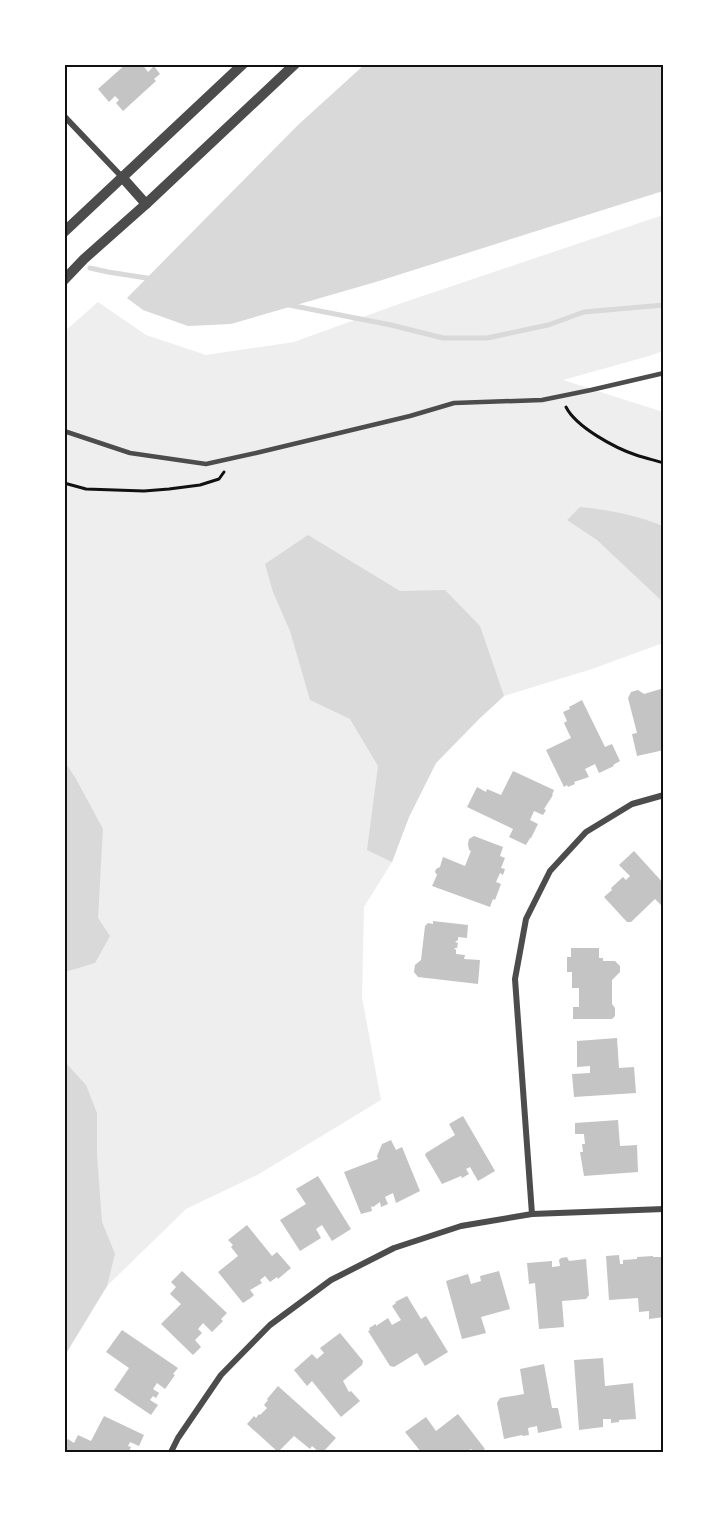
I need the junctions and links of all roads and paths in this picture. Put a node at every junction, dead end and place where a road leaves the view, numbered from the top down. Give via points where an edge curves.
1 (243, 64) edge
2 (295, 64) edge
3 (64, 117) edge
4 (122, 177) junction
5 (146, 204) junction
6 (64, 232) edge
7 (64, 280) edge
8 (663, 373) edge
9 (560, 396) junction
10 (64, 431) edge
11 (228, 459) junction
12 (663, 463) edge
13 (64, 483) edge
14 (663, 795) edge
15 (663, 1209) edge
16 (532, 1214) junction
17 (171, 1452) edge

1 - 4 street
2 - 5 street
3 - 4 street
4 - 5 street
4 - 6 street
5 - 7 street
8 - 9 lane
9 - 11 lane via 454,403
9 - 12 path via 579,424 634,455
10 - 11 lane via 130,453 206,464
11 - 13 path via 219,479 200,485 120,490 86,489
14 - 16 street via 632,804 586,832 550,871 526,919 515,979
15 - 16 street
16 - 17 street via 461,1226 394,1248 331,1280 270,1325 221,1375

